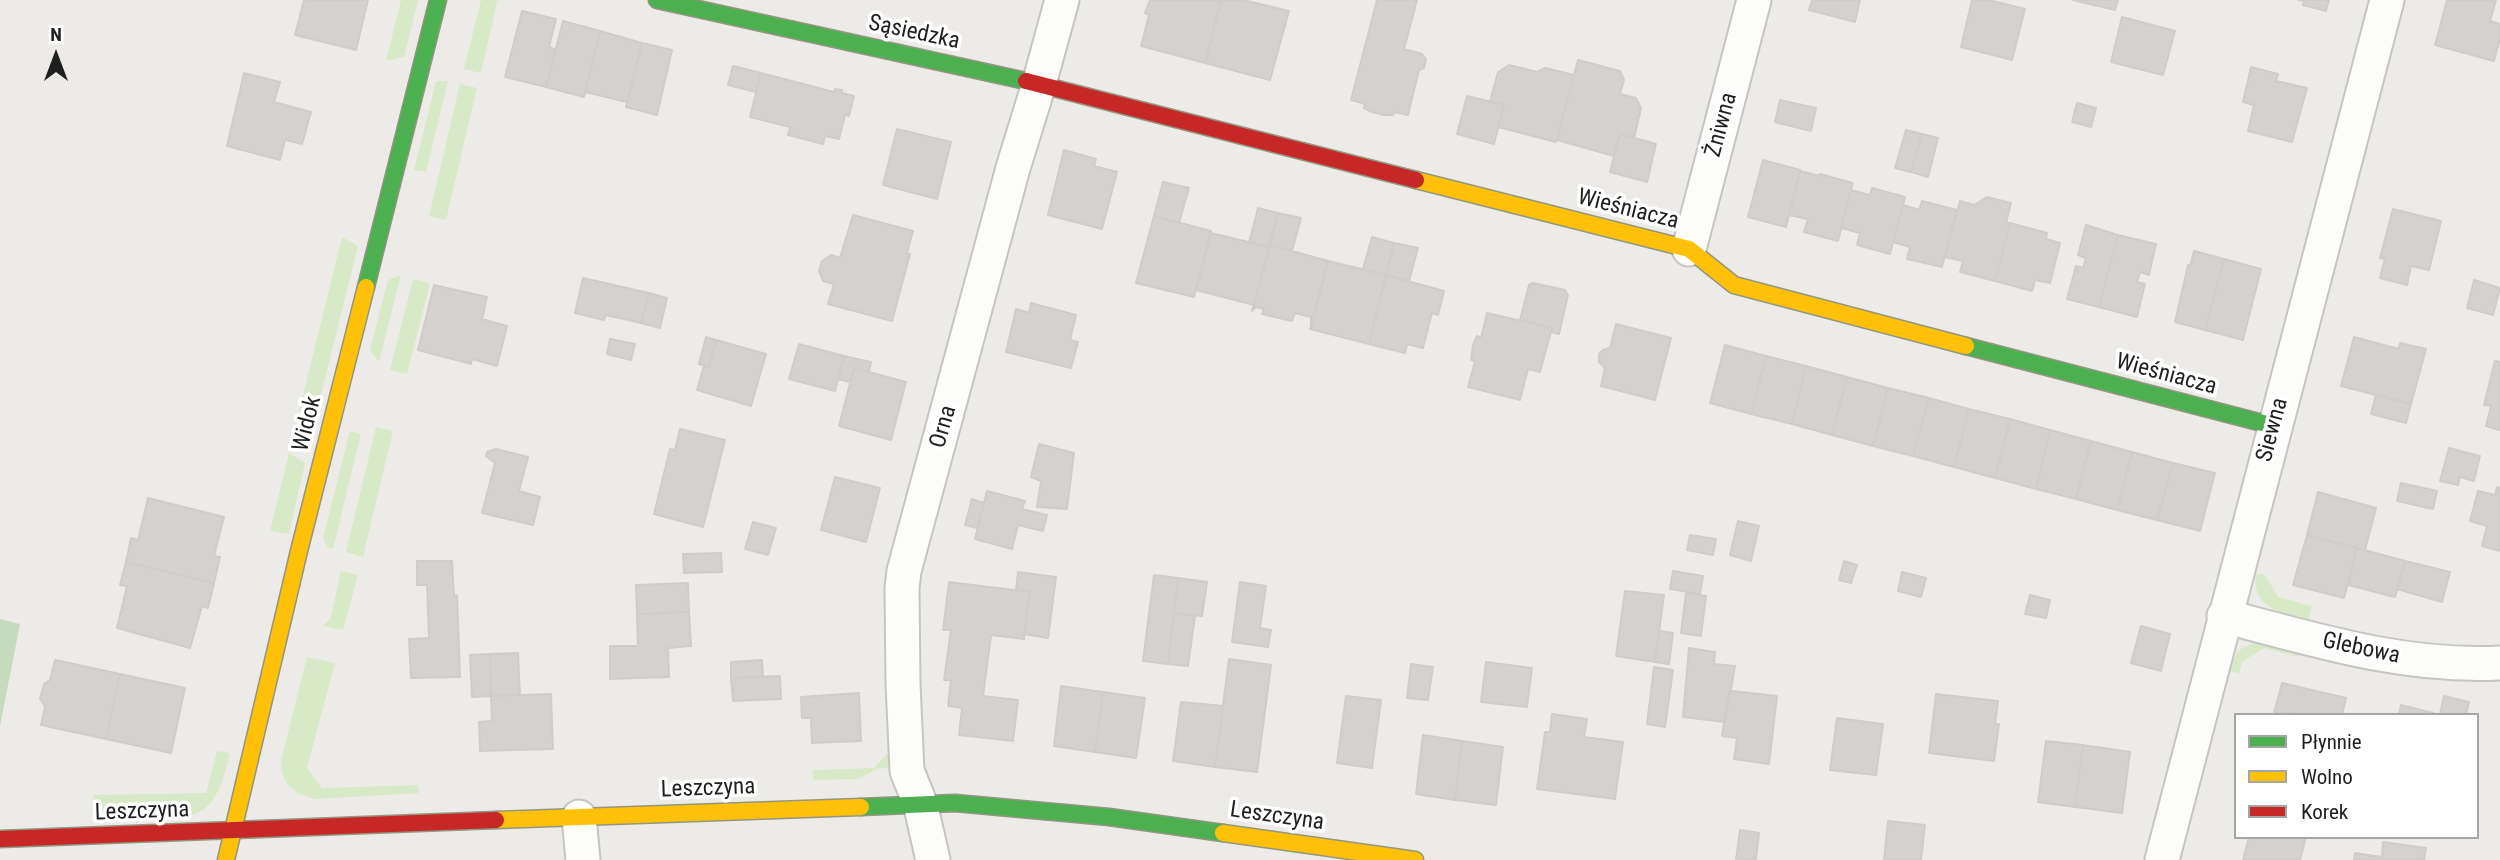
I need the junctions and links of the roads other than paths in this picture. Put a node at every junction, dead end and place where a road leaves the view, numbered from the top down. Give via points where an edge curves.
1 (438, 0) edge
2 (656, 0) edge
3 (1062, 0) edge
4 (1754, 0) edge
5 (2386, 0) edge
6 (1039, 84) junction
7 (1689, 249) junction
8 (2274, 426) junction
9 (2224, 616) junction
10 (2500, 663) edge
11 (920, 803) junction
12 (579, 817) junction
13 (233, 831) junction
14 (0, 839) edge
15 (226, 860) edge
16 (583, 860) edge
17 (933, 860) edge
18 (1415, 860) edge
19 (2162, 860) edge

1 - 13 street, Widok
2 - 6 street, Sąsiedzka
3 - 6 street, Orna
4 - 7 street, Żniwna
5 - 8 street, Siewna
6 - 7 street, Wieśniacza
6 - 11 street, Orna via 904,571 907,771
7 - 8 street, Wieśniacza via 1734,285
8 - 9 street, Siewna
9 - 10 street, Glebowa via 2383,656
9 - 19 street, Siewna
11 - 12 street, Leszczyna
11 - 17 street, Orna
11 - 18 street, Leszczyna via 1109,817
12 - 13 street, Leszczyna
12 - 16 street
13 - 14 street, Leszczyna
13 - 15 street, Widok

